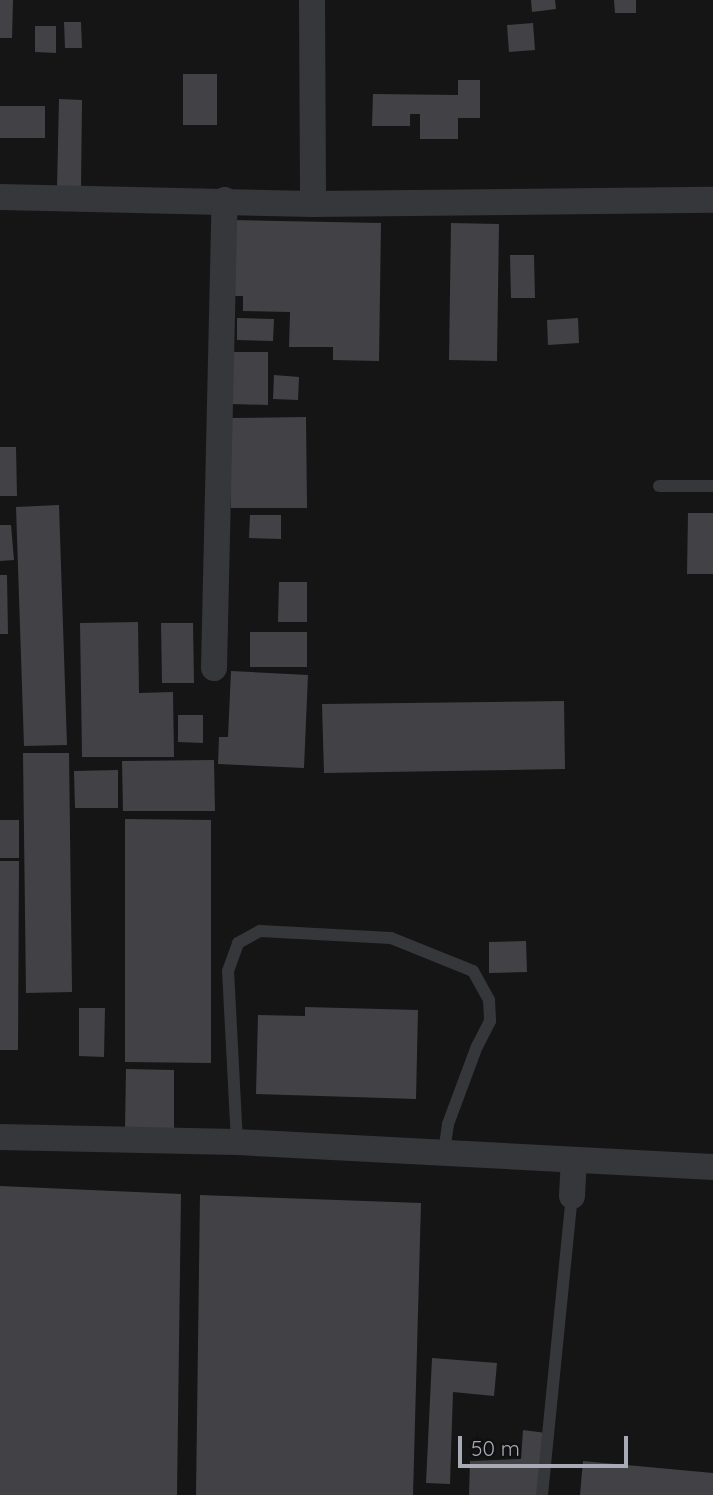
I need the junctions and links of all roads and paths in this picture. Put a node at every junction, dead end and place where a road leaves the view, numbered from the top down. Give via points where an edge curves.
1 (312, 0) edge
2 (0, 197) edge
3 (225, 200) junction
4 (713, 200) edge
5 (313, 204) junction
6 (659, 486) dead end
7 (713, 486) edge
8 (214, 668) dead end
9 (0, 1137) edge
10 (237, 1142) junction
11 (444, 1153) junction
12 (574, 1161) junction
13 (713, 1167) edge
14 (572, 1196) joint
15 (542, 1495) edge

1 - 5 street
2 - 3 street
3 - 5 street
3 - 8 street
4 - 5 street
6 - 7 lane
9 - 10 street
10 - 11 street
10 - 11 lane via 228,971 238,943 260,931 391,938 472,971 489,1000 490,1021 448,1124
11 - 12 street
12 - 13 street
12 - 14 street
14 - 15 lane

